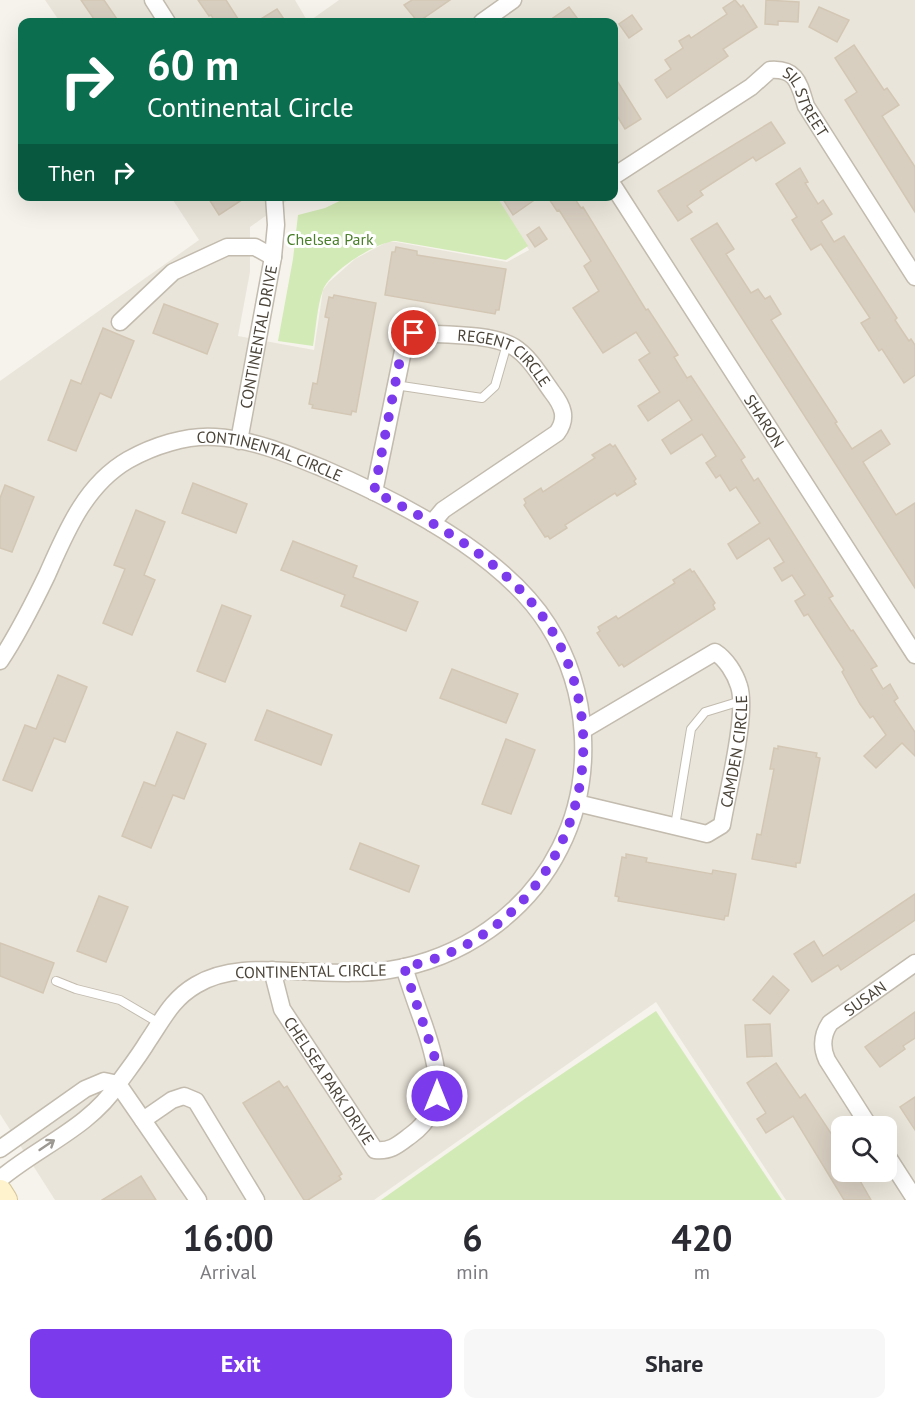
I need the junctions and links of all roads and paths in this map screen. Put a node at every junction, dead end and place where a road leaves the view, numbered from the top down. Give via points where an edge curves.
1 (153, 0) edge
2 (513, 0) edge
3 (503, 16) edge
4 (164, 18) edge
5 (618, 173) edge
6 (618, 193) edge
7 (275, 201) edge
8 (273, 258) junction
9 (915, 277) edge
10 (120, 321) dead end
11 (507, 344) junction
12 (395, 384) junction
13 (238, 441) junction
14 (374, 492) junction
15 (432, 524) junction
16 (915, 655) edge
17 (0, 661) edge
18 (741, 701) junction
19 (583, 730) junction
20 (577, 803) junction
21 (675, 826) junction
22 (915, 963) edge
23 (404, 967) junction
24 (272, 970) junction
25 (56, 981) dead end
26 (159, 1023) junction
27 (118, 1084) junction
28 (863, 1116) edge
29 (143, 1120) junction
30 (0, 1149) edge
31 (897, 1171) edge
32 (0, 1179) edge
33 (0, 1192) edge
34 (915, 1198) edge
35 (5, 1200) edge
36 (198, 1200) edge
37 (256, 1200) edge

1 - 4 street
2 - 3 street
5 - 9 street, SIL STREET via 770,70 784,70 799,83 806,106
6 - 16 street, SHARON
7 - 8 street, CONTINENTAL DRIVE
8 - 10 street via 255,248 227,247 173,272
8 - 13 street, CONTINENTAL DRIVE
11 - 12 lane via 495,386 482,398
11 - 12 street, REGENT CIRCLE via 493,339 414,333 405,341
11 - 15 street, REGENT CIRCLE via 527,357 558,399 564,423 557,433 443,510
12 - 14 street, REGENT CIRCLE
13 - 14 street, CONTINENTAL CIRCLE via 291,455
13 - 17 street, CONTINENTAL CIRCLE via 209,437 170,443 133,458 106,477 74,517
14 - 15 street, CONTINENTAL CIRCLE
15 - 19 street, CONTINENTAL CIRCLE via 486,561 535,605 562,649 573,679
18 - 19 street, CAMDEN CIRCLE via 740,687 732,671 715,651
18 - 21 lane via 705,712 691,729
18 - 21 street, CAMDEN CIRCLE via 722,825 707,834
19 - 20 street, CONTINENTAL CIRCLE
20 - 21 street, CAMDEN CIRCLE
20 - 23 street, CONTINENTAL CIRCLE via 560,850 517,907 462,947
22 - 28 street, SUSAN via 830,1023 823,1039 827,1060
23 - 24 street, CONTINENTAL CIRCLE via 368,973
23 - 24 street, CHELSEA PARK DRIVE via 434,1055 437,1096 422,1126 385,1152 375,1150 282,1010
24 - 26 street, CONTINENTAL CIRCLE via 238,971 204,980 175,1000
25 - 26 lane via 120,1000
26 - 27 street, CONTINENTAL CIRCLE
27 - 29 street
27 - 30 street via 104,1081 85,1089
32 -> 27 street, CONTINENTAL CIRCLE via 94,1113
29 - 36 street
29 - 37 street via 172,1100 184,1096 195,1101
31 - 34 street
33 - 35 street

